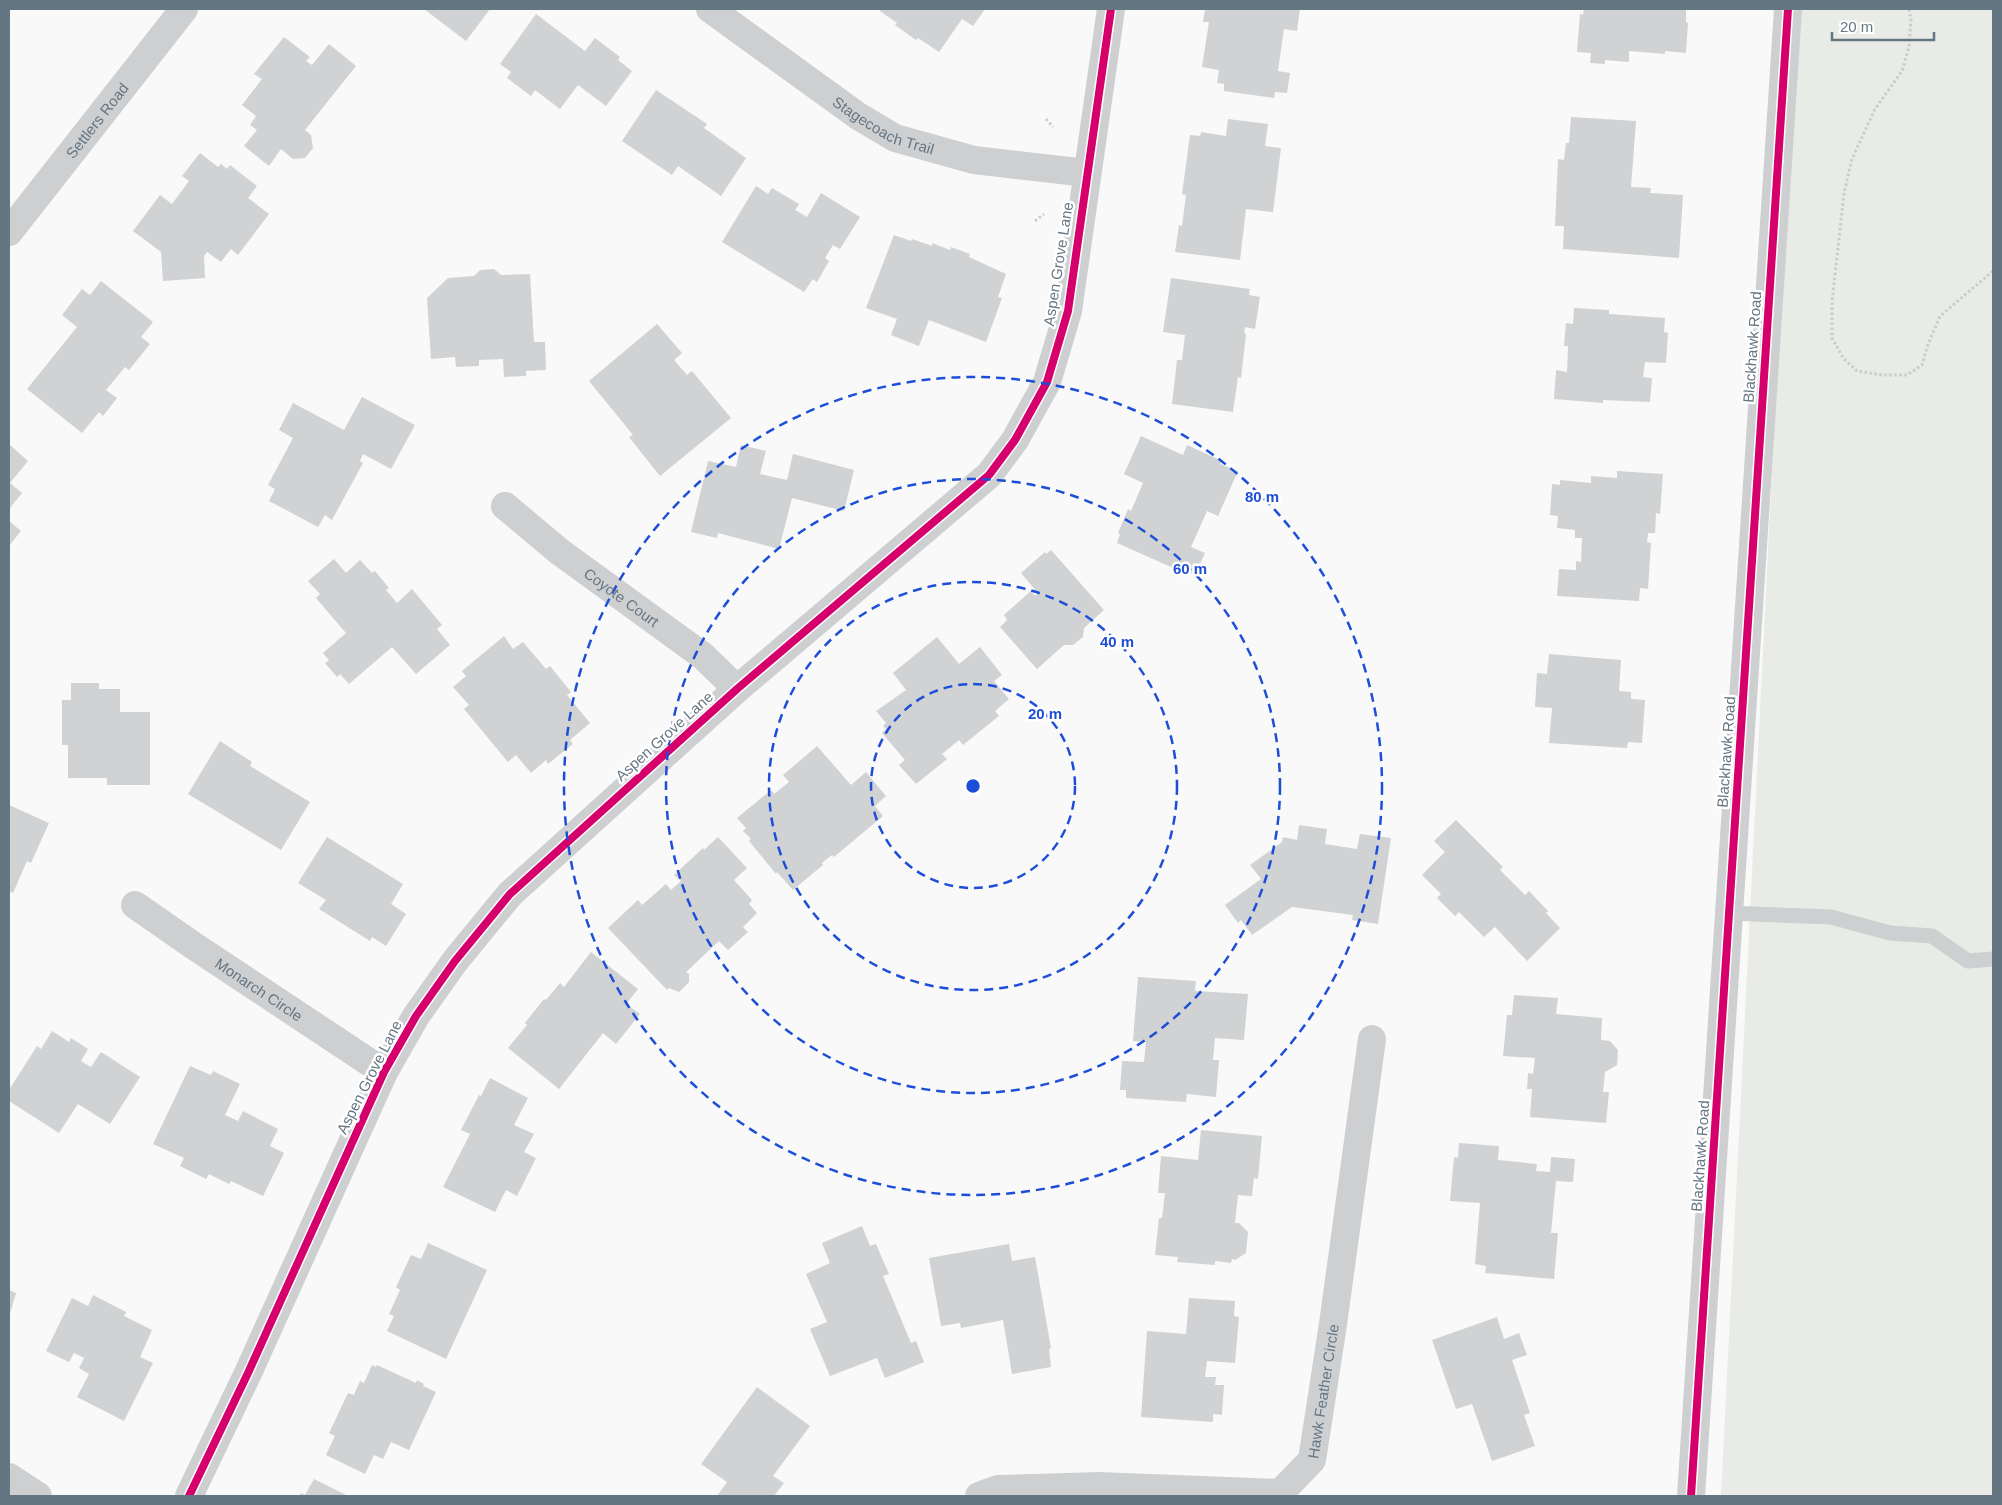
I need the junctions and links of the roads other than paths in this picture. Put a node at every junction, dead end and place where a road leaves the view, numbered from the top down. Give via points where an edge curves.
1 (184, 9) edge
2 (710, 9) edge
3 (1111, 9) edge
4 (1788, 9) edge
5 (1087, 173) junction
6 (9, 232) edge
7 (505, 506) dead end
8 (737, 689) junction
9 (135, 905) dead end
10 (1729, 913) junction
11 (1993, 958) edge
12 (1372, 1038) dead end
13 (384, 1072) junction
14 (9, 1477) edge
15 (38, 1496) edge
16 (189, 1496) edge
17 (979, 1496) edge
18 (1691, 1496) edge

1 - 6 street, Settlers Road
2 - 5 street, Stagecoach Trail via 858,116 895,138 974,160
3 - 5 street, Aspen Grove Lane
4 - 10 street, Blackhawk Road
5 - 8 street, Aspen Grove Lane via 1068,311 1047,382 1015,440 989,475
7 - 8 street, Coyote Court via 560,552 703,656
8 - 13 street, Aspen Grove Lane via 510,894 449,969 416,1016
9 - 13 street, Monarch Circle
10 - 11 lane via 1831,918 1890,933 1932,936 1968,961
10 - 18 street, Blackhawk Road
12 - 17 street, Hawk Feather Circle via 1312,1460 1280,1493 1099,1486 998,1489
13 - 16 street, Aspen Grove Lane
14 - 15 street

